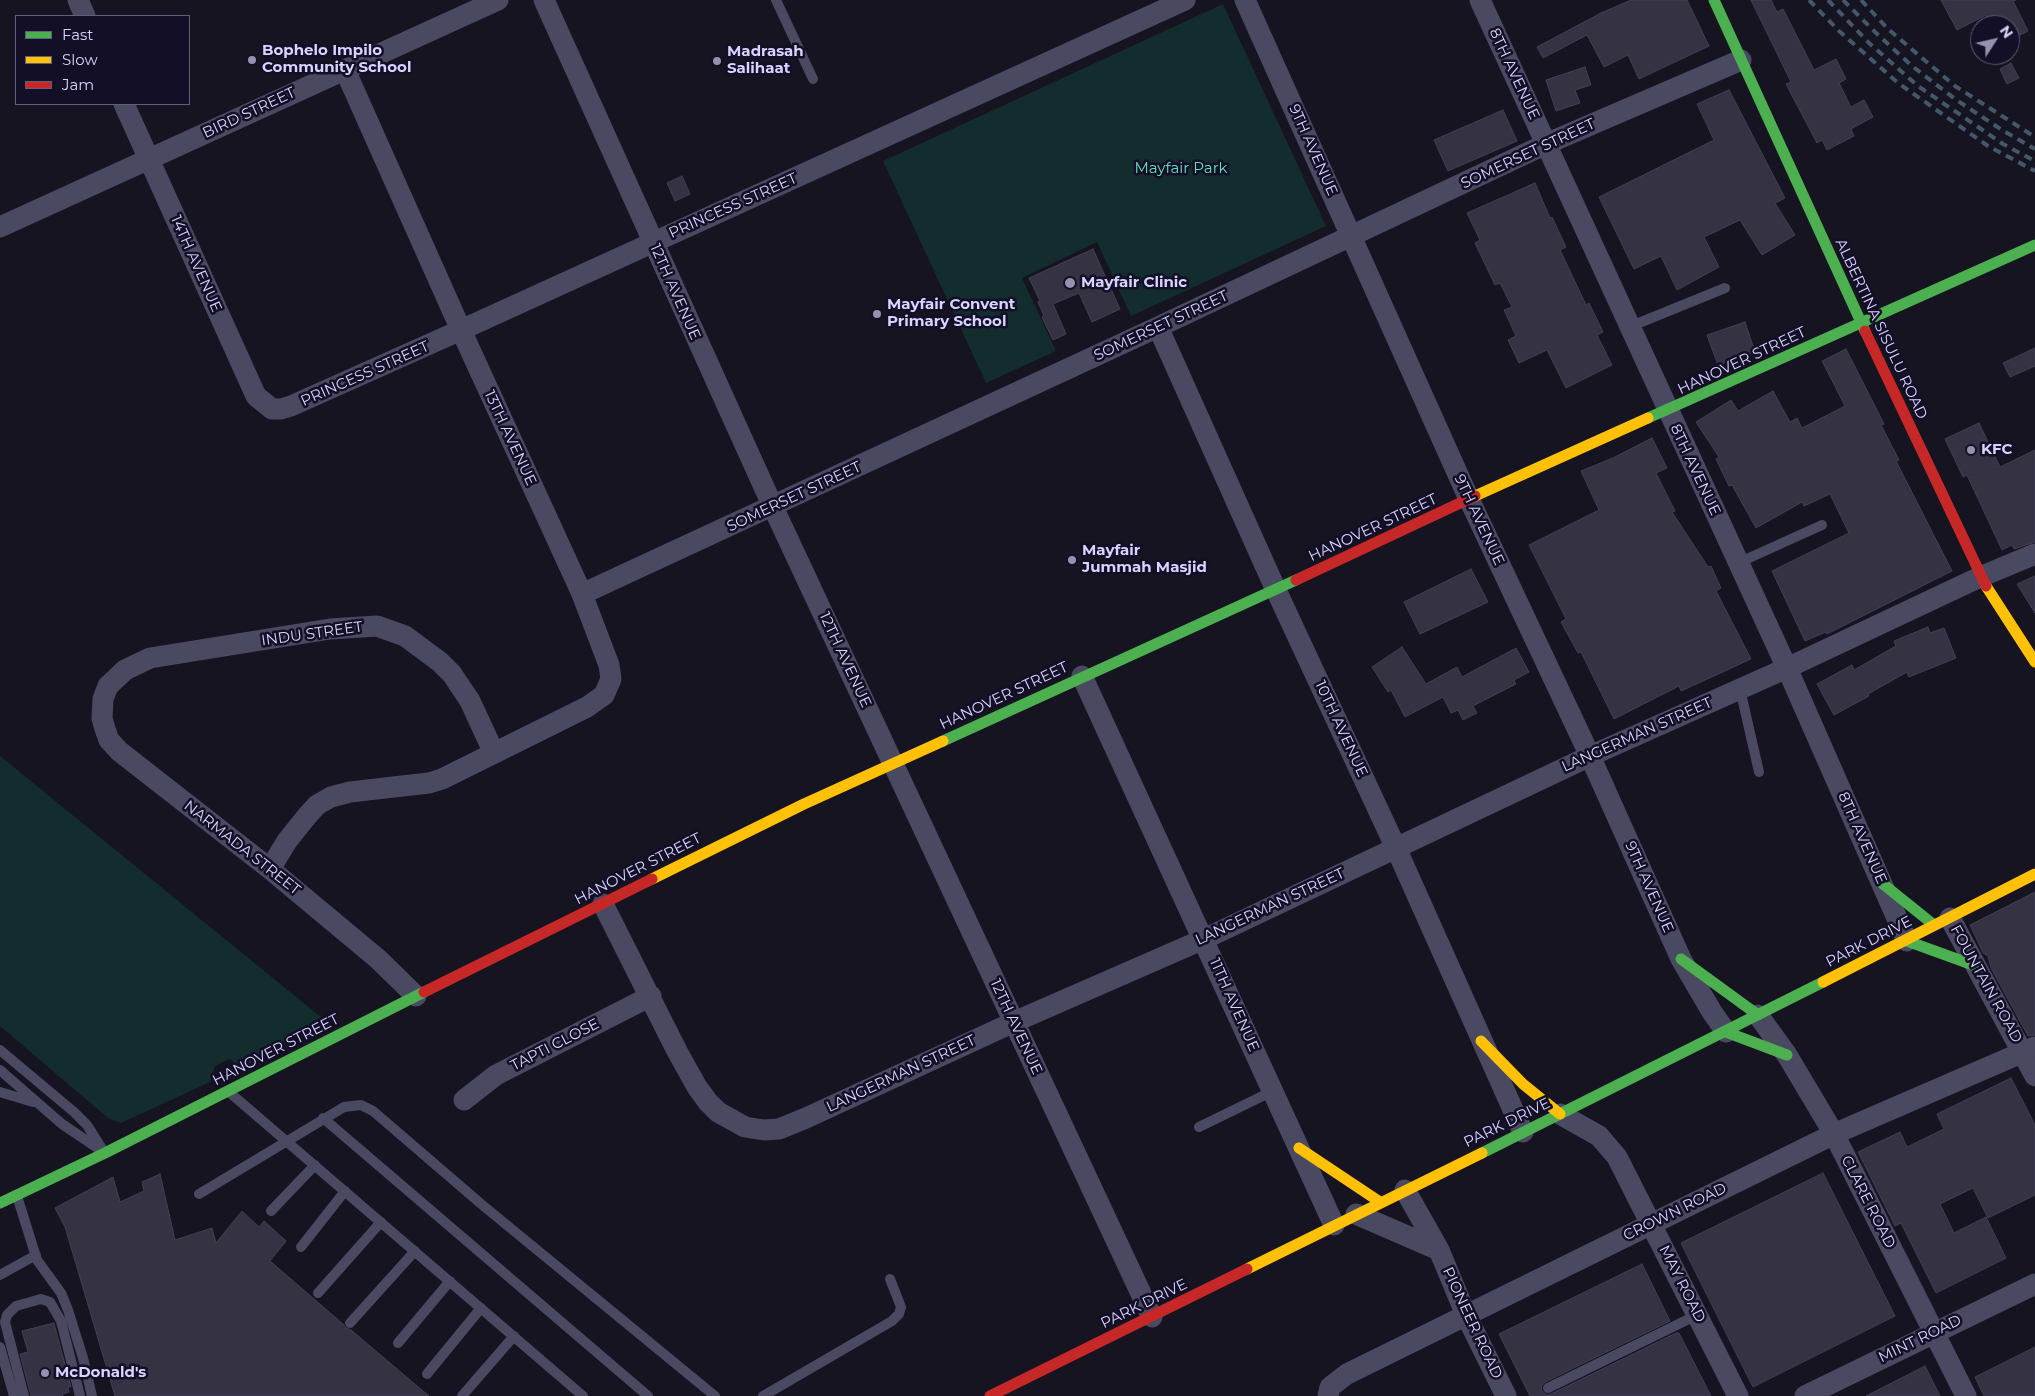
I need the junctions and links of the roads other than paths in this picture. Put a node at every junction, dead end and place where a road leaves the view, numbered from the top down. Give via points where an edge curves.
1 (78, 0) edge
2 (498, 0) edge
3 (544, 0) edge
4 (776, 0) edge
5 (1185, 0) edge
6 (1245, 0) edge
7 (1480, 0) edge
8 (1714, 0) edge
9 (85, 15) edge
10 (1741, 60) junction
11 (345, 70) junction
12 (813, 79) dead end
13 (124, 105) edge
14 (1546, 144) junction
15 (148, 159) junction
16 (0, 227) edge
17 (1352, 236) junction
18 (653, 242) junction
19 (2035, 245) edge
20 (1725, 288) dead end
21 (1861, 323) junction
22 (1158, 327) junction
23 (1629, 327) junction
24 (461, 330) junction
25 (281, 409) joint
26 (1668, 411) junction
27 (1469, 500) junction
28 (773, 507) junction
29 (1822, 525) dead end
30 (2035, 554) edge
31 (1738, 563) junction
32 (1980, 577) junction
33 (1276, 590) junction
34 (582, 594) junction
35 (2035, 662) edge
36 (1787, 668) junction
37 (1082, 676) junction
38 (108, 686) joint
39 (1740, 689) junction
40 (494, 753) junction
41 (1590, 756) junction
42 (893, 763) junction
43 (1759, 772) dead end
44 (1396, 848) junction
45 (270, 869) junction
46 (2035, 874) edge
47 (1883, 884) junction
48 (603, 904) junction
49 (1942, 922) junction
50 (1204, 939) junction
51 (1907, 941) junction
52 (1681, 959) junction
53 (1976, 966) junction
54 (416, 996) junction
55 (651, 996) junction
56 (1758, 1015) junction
57 (1014, 1022) junction
58 (1726, 1032) junction
59 (1481, 1041) junction
60 (0, 1050) edge
61 (2029, 1050) edge
62 (1787, 1055) junction
63 (0, 1070) edge
64 (2035, 1076) edge
65 (228, 1091) junction
66 (0, 1092) edge
67 (1273, 1092) junction
68 (464, 1100) dead end
69 (40, 1105) junction
70 (1560, 1114) junction
71 (323, 1118) junction
72 (1199, 1127) dead end
73 (1523, 1132) junction
74 (1834, 1134) junction
75 (285, 1140) junction
76 (1298, 1148) junction
77 (105, 1153) junction
78 (315, 1165) junction
79 (1405, 1190) junction
80 (344, 1191) junction
81 (198, 1194) dead end
82 (17, 1195) junction
83 (1380, 1202) junction
84 (0, 1203) edge
85 (271, 1212) dead end
86 (1356, 1214) junction
87 (381, 1222) junction
88 (1652, 1224) junction
89 (1334, 1225) junction
90 (301, 1247) dead end
91 (1439, 1250) junction
92 (414, 1251) junction
93 (36, 1255) junction
94 (0, 1275) edge
95 (890, 1279) dead end
96 (450, 1281) junction
97 (2035, 1284) edge
98 (318, 1293) dead end
99 (481, 1308) junction
100 (1466, 1315) junction
101 (1697, 1315) junction
102 (1152, 1317) junction
103 (350, 1323) dead end
104 (1934, 1332) junction
105 (514, 1336) junction
106 (398, 1343) dead end
107 (0, 1347) edge
108 (426, 1374) dead end
109 (88, 1378) junction
110 (1548, 1388) dead end
111 (14, 1396) edge
112 (24, 1396) edge
113 (80, 1396) edge
114 (92, 1396) edge
115 (462, 1396) edge
116 (583, 1396) edge
117 (648, 1396) edge
118 (715, 1396) edge
119 (764, 1396) edge
120 (990, 1396) edge
121 (1328, 1396) edge
122 (1506, 1396) edge
123 (1738, 1396) edge
124 (1805, 1396) edge
125 (1966, 1396) edge

1 - 9 street
2 - 11 street, BIRD STREET
3 - 18 street, 12TH AVENUE
4 - 12 lane
5 - 18 street, PRINCESS STREET
6 - 17 street, 9TH AVENUE
7 - 14 street, 8TH AVENUE
8 - 10 street, ALBERTINA SISULU ROAD
10 - 14 street, SOMERSET STREET
10 - 21 street, ALBERTINA SISULU ROAD
11 - 15 street, BIRD STREET
11 - 24 street, 13TH AVENUE
13 - 15 street, 14TH AVENUE
14 - 17 street, SOMERSET STREET
14 - 23 street, 8TH AVENUE
15 - 16 street, BIRD STREET
15 - 25 street, 14TH AVENUE via 256,396 272,409
17 - 22 street, SOMERSET STREET
17 - 27 street, 9TH AVENUE
18 - 24 street, PRINCESS STREET
18 - 28 street, 12TH AVENUE
19 - 21 street, HANOVER STREET
20 - 23 lane
21 - 26 street, HANOVER STREET
21 - 32 street, ALBERTINA SISULU ROAD
22 - 28 street, SOMERSET STREET
22 - 33 street, 10TH AVENUE
23 - 26 street, 8TH AVENUE
24 - 25 street, PRINCESS STREET
24 - 34 street, 13TH AVENUE
26 - 27 street, HANOVER STREET
26 - 31 street, 8TH AVENUE
27 - 33 street, HANOVER STREET
27 - 41 street, 9TH AVENUE
28 - 34 street, SOMERSET STREET
28 - 42 street, 12TH AVENUE
29 - 31 lane
30 - 32 street, LANGERMAN STREET
31 - 36 street, 8TH AVENUE
32 - 35 street, ALBERTINA SISULU ROAD
32 - 36 street, LANGERMAN STREET
33 - 37 street, HANOVER STREET
33 - 44 street, 10TH AVENUE
34 - 40 street, 13TH AVENUE via 609,665 609,687 587,707
36 - 39 street, LANGERMAN STREET
36 - 47 street, 8TH AVENUE
37 - 42 street, HANOVER STREET
37 - 50 street, 11TH AVENUE
38 - 40 street, INDU STREET via 125,670 150,658 330,629 378,626 405,636 452,674 470,701
38 - 45 street, NARMADA STREET via 103,699 102,718 109,740 119,752
39 - 41 street, LANGERMAN STREET
39 - 43 lane
40 - 45 street, 13TH AVENUE via 429,783 331,797 307,816
41 - 44 street, LANGERMAN STREET
41 - 52 street, 9TH AVENUE
42 - 48 street, HANOVER STREET via 719,844
42 - 57 street, 12TH AVENUE
44 - 50 street, LANGERMAN STREET
44 - 59 street, 10TH AVENUE
45 - 54 street, NARMADA STREET via 378,959
46 - 49 street, PARK DRIVE
47 - 49 street
47 - 51 street, 8TH AVENUE
48 - 54 street, HANOVER STREET
48 - 55 street, LANGERMAN STREET
49 - 51 street, PARK DRIVE
49 - 53 street, FOUNTAIN ROAD
50 - 57 street, LANGERMAN STREET
50 - 67 street, 11TH AVENUE
51 - 53 street
51 - 56 street, PARK DRIVE
52 - 56 street
52 - 58 street, 9TH AVENUE
53 - 61 street, FOUNTAIN ROAD
54 - 65 street, HANOVER STREET
55 - 57 street, LANGERMAN STREET via 677,1051 708,1102 728,1119 764,1130 779,1129 806,1118
55 - 68 street, TAPTI CLOSE via 496,1075
56 - 58 street, PARK DRIVE
56 - 62 street, CLARE ROAD
57 - 102 street, 12TH AVENUE
58 - 62 street
58 - 70 street, PARK DRIVE
59 - 70 street via 1523,1084
59 - 73 street, 10TH AVENUE
60 - 77 lane via 74,1112 87,1125
61 - 64 street, FOUNTAIN ROAD
61 - 74 street, CROWN ROAD
62 - 74 street, CLARE ROAD
63 - 69 lane
65 - 75 lane
65 - 77 street, HANOVER STREET
66 - 69 lane
67 - 72 lane
67 - 76 street, 11TH AVENUE
69 - 77 lane
70 - 73 street, PARK DRIVE
70 - 88 street, MAY ROAD via 1591,1131 1609,1146
71 - 75 lane
71 - 117 lane
71 - 118 lane via 344,1107 361,1105 373,1111
73 - 79 street, PARK DRIVE
74 - 88 street, CROWN ROAD
74 - 104 street, CLARE ROAD
75 - 78 lane
75 - 81 lane
76 - 83 street
76 - 89 street, 11TH AVENUE
77 - 82 street, HANOVER STREET
78 - 80 lane
78 - 85 lane
79 - 83 street, PARK DRIVE
79 - 91 street, PIONEER ROAD
80 - 87 lane
80 - 90 lane
82 - 84 street, HANOVER STREET
82 - 93 lane
83 - 86 street, PARK DRIVE
86 - 89 street, PARK DRIVE
86 - 91 street, PIONEER ROAD
87 - 92 lane
87 - 98 lane
88 - 100 street, CROWN ROAD
88 - 101 street, MAY ROAD
89 - 102 street, PARK DRIVE
91 - 100 street, PIONEER ROAD
92 - 96 lane
92 - 103 lane
93 - 94 lane
93 - 109 lane via 61,1293
95 - 119 lane via 901,1307 892,1322
96 - 99 lane
96 - 106 lane
97 - 104 street, MINT ROAD
99 - 105 lane
99 - 108 lane
100 - 121 street, CROWN ROAD via 1347,1374 1330,1387
100 - 122 street, PIONEER ROAD
101 - 110 lane
101 - 123 street, MAY ROAD
102 - 120 street, PARK DRIVE
104 - 124 street, MINT ROAD
104 - 125 street, CLARE ROAD
105 - 115 lane
105 - 116 lane
107 - 111 lane
109 - 113 lane
109 - 114 lane
112 - 113 lane via 5,1322 16,1306 41,1299 50,1302 61,1321

